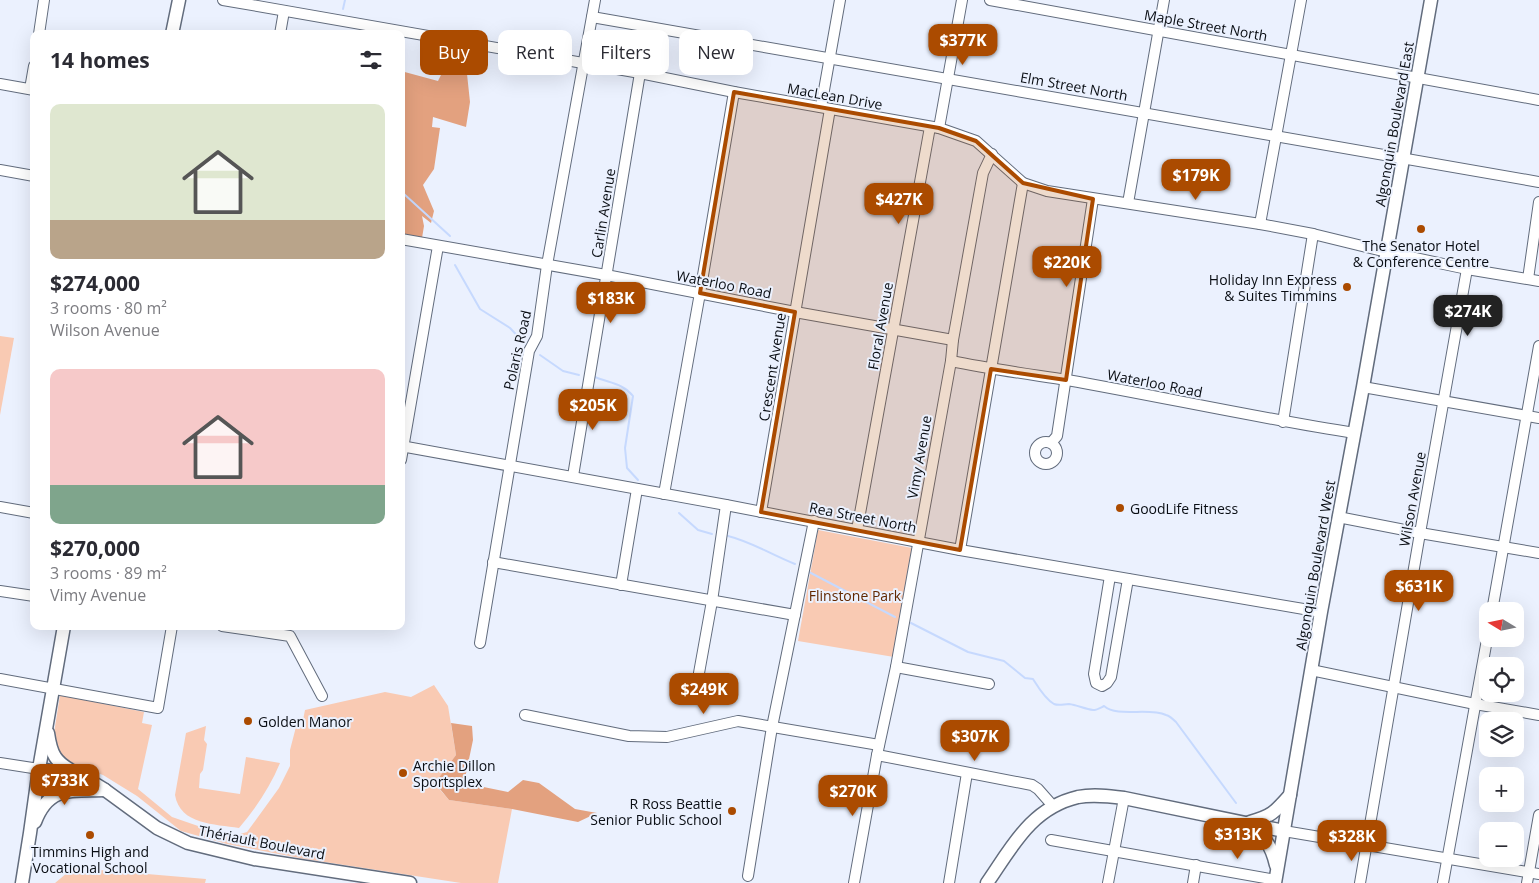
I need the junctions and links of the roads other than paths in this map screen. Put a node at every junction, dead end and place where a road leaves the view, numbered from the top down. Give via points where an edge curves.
1 (44, 0) edge
2 (178, 0) edge
3 (224, 0) edge
4 (595, 0) edge
5 (840, 0) edge
6 (962, 0) edge
7 (990, 0) edge
8 (1164, 0) edge
9 (1301, 0) edge
10 (1431, 0) edge
11 (284, 11) junction
12 (592, 17) junction
13 (40, 30) edge
14 (173, 30) edge
15 (281, 30) edge
16 (394, 30) edge
17 (590, 30) edge
18 (1159, 30) junction
19 (405, 32) edge
20 (1291, 54) junction
21 (830, 58) junction
22 (582, 63) edge
23 (582, 74) edge
24 (640, 75) edge
25 (650, 75) edge
26 (1417, 77) junction
27 (948, 78) junction
28 (0, 84) edge
29 (30, 89) edge
30 (734, 92) junction
31 (1539, 100) edge
32 (826, 108) junction
33 (1144, 112) junction
34 (934, 128) junction
35 (1277, 136) junction
36 (992, 154) junction
37 (1403, 158) junction
38 (0, 170) edge
39 (30, 175) edge
40 (1539, 182) edge
41 (1024, 183) junction
42 (1093, 199) junction
43 (1539, 202) edge
44 (1128, 203) junction
45 (1260, 224) junction
46 (1313, 234) junction
47 (405, 240) edge
48 (438, 246) junction
49 (1387, 252) junction
50 (547, 265) junction
51 (1467, 269) junction
52 (606, 275) junction
53 (1528, 279) junction
54 (1539, 281) edge
55 (700, 293) junction
56 (795, 312) junction
57 (893, 329) junction
58 (953, 340) junction
59 (1539, 346) edge
60 (951, 361) junction
61 (991, 370) junction
62 (1066, 380) junction
63 (1364, 388) junction
64 (1444, 402) junction
65 (1526, 416) junction
66 (1539, 418) edge
67 (1283, 422) junction
68 (405, 429) edge
69 (1354, 433) junction
70 (1051, 443) dead end
71 (405, 447) edge
72 (510, 465) junction
73 (573, 476) junction
74 (637, 489) junction
75 (664, 494) junction
76 (726, 505) junction
77 (0, 507) edge
78 (30, 512) edge
79 (761, 512) junction
80 (1338, 517) junction
81 (814, 521) junction
82 (857, 530) junction
83 (1420, 533) junction
84 (918, 542) junction
85 (1503, 546) junction
86 (960, 550) junction
87 (1539, 553) edge
88 (493, 562) junction
89 (1110, 576) junction
90 (1128, 579) junction
91 (620, 585) junction
92 (0, 591) edge
93 (30, 595) edge
94 (712, 601) junction
95 (1494, 602) edge
96 (1321, 612) junction
97 (796, 615) junction
98 (63, 630) edge
99 (171, 630) edge
100 (249, 630) edge
101 (480, 643) dead end
102 (1485, 648) edge
103 (896, 667) junction
104 (1311, 670) junction
105 (699, 672) dead end
106 (0, 679) edge
107 (989, 684) dead end
108 (1393, 687) junction
109 (53, 689) junction
110 (322, 696) dead end
111 (1475, 704) junction
112 (525, 715) dead end
113 (1539, 715) edge
114 (46, 723) junction
115 (772, 727) junction
116 (878, 750) junction
117 (0, 762) edge
118 (39, 769) junction
119 (967, 773) junction
120 (82, 776) junction
121 (105, 790) junction
122 (1290, 795) junction
123 (1124, 798) junction
124 (1053, 806) junction
125 (1539, 815) edge
126 (1247, 823) junction
127 (1284, 831) junction
128 (30, 833) junction
129 (1051, 840) dead end
130 (1368, 846) junction
131 (1114, 850) junction
132 (1448, 858) junction
133 (1196, 865) junction
134 (1534, 873) edge
135 (748, 876) dead end
136 (1276, 878) edge
137 (22, 883) edge
138 (410, 883) edge
139 (854, 883) edge
140 (949, 883) edge
141 (987, 883) edge
142 (1108, 883) edge
143 (1193, 883) edge
144 (1360, 883) edge
145 (1443, 883) edge
146 (1527, 883) edge

1 - 13 street
2 - 14 main road
3 - 11 street, MacLean Drive
4 - 12 street, Polaris Road
5 - 21 street, Crescent Avenue
6 - 27 street, Floral Avenue
7 - 18 street, Maple Street North
8 - 18 street
9 - 20 street
10 - 26 main road, Algonquin Boulevard East
11 - 15 street
11 - 16 street, MacLean Drive
12 - 17 street, Polaris Road
12 - 21 street, Elm Street North
18 - 20 street, Maple Street North
18 - 33 street
19 - 22 street, MacLean Drive
20 - 26 street, Maple Street North
20 - 35 street
21 - 27 street, Elm Street North
21 - 32 street, Crescent Avenue
23 - 50 street, Polaris Road
24 - 52 street, Carlin Avenue
25 - 30 street, MacLean Drive
26 - 31 street, Maple Street North
26 - 37 main road, Algonquin Boulevard East
27 - 33 street, Elm Street North
27 - 34 street, Floral Avenue
28 - 29 street
30 - 32 street, MacLean Drive
30 - 55 street
32 - 34 street, MacLean Drive
32 - 56 street, Crescent Avenue
33 - 35 street, Elm Street North
33 - 44 street
34 - 36 street via 976,141
34 - 57 street, Floral Avenue
35 - 37 street, Elm Street North
35 - 45 street
36 - 41 street
36 - 58 street, Vimy Avenue via 983,173
37 - 40 street, Elm Street North
37 - 49 main road, Algonquin Boulevard East
38 - 39 street
41 - 42 street via 1047,191
41 - 61 street
42 - 44 street
42 - 62 street
43 - 53 street
44 - 45 street
45 - 46 street
46 - 49 street
46 - 67 street
47 - 48 street, Waterloo Road
48 - 50 street, Waterloo Road
48 - 68 street
49 - 51 street
49 - 63 main road, Algonquin Boulevard West
50 - 52 street, Waterloo Road
50 - 72 street, Polaris Road via 537,336 529,351
51 - 53 street
51 - 64 street, Wilson Avenue
52 - 55 street, Waterloo Road
52 - 73 street, Carlin Avenue
53 - 54 street
55 - 56 street, Waterloo Road
55 - 75 street
56 - 57 street, Waterloo Road
56 - 79 street, Crescent Avenue
57 - 58 street, Waterloo Road
57 - 82 street, Floral Avenue
58 - 60 street, Vimy Avenue
59 - 65 street
60 - 61 street, Waterloo Road
60 - 84 street, Vimy Avenue
61 - 62 street, Waterloo Road
61 - 86 street
62 - 67 street, Waterloo Road
62 - 70 street via 1057,436
63 - 64 street
63 - 69 main road, Algonquin Boulevard West
64 - 65 street
64 - 83 street, Wilson Avenue
65 - 66 street
65 - 85 street
67 - 69 street, Waterloo Road
69 - 80 main road, Algonquin Boulevard West
71 - 72 street, Rea Street North
72 - 73 street, Rea Street North
72 - 88 street, Polaris Road
73 - 74 street, Rea Street North
74 - 75 street, Rea Street North
74 - 91 street
75 - 76 street, Rea Street North
76 - 79 street, Rea Street North
76 - 94 street
77 - 78 street
79 - 81 street, Rea Street North
80 - 83 street
80 - 96 main road, Algonquin Boulevard West
81 - 82 street, Rea Street North
81 - 97 street
82 - 84 street, Rea Street North
83 - 85 street
83 - 108 street, Wilson Avenue
84 - 86 street, Rea Street North
84 - 103 street, Vimy Avenue
85 - 87 street
85 - 95 street
86 - 89 street, Rea Street North
88 - 91 street
88 - 101 street, Polaris Road
89 - 90 street, Rea Street North
89 - 90 street via 1094,674 1096,683 1102,686 1111,677
90 - 96 street, Rea Street North
91 - 94 street
92 - 93 street
94 - 97 street
94 - 105 street
96 - 104 main road, Algonquin Boulevard West
97 - 115 street
98 - 109 main road
99 - 109 street via 158,708
100 - 110 street via 290,636
102 - 111 street
103 - 107 street
103 - 116 street, Vimy Avenue
104 - 108 street
104 - 122 main road, Algonquin Boulevard West
106 - 109 street
108 - 111 street
108 - 130 street, Wilson Avenue
109 - 114 main road
111 - 113 street
111 - 132 street
112 - 115 street via 629,736 667,737 738,721
114 - 118 main road
114 - 120 main road via 54,758
115 - 116 street
115 - 135 street
116 - 119 street
116 - 139 street, Vimy Avenue
117 - 118 street
118 - 120 main road, Thériault Boulevard
118 - 128 main road
119 - 124 street via 1032,785
119 - 140 street
120 - 121 main road, Thériault Boulevard
121 - 128 main road via 57,794 45,804
121 - 138 main road, Thériault Boulevard via 157,828 188,843 254,859
122 - 126 main road via 1266,818
122 - 127 main road, Algonquin Boulevard West
123 - 124 main road via 1102,795 1078,797
123 - 126 main road
123 - 131 street
124 - 141 main road via 1024,830
125 - 134 street
126 - 127 main road
126 - 136 main road via 1262,835 1272,850
127 - 130 street
127 - 136 main road, Algonquin Boulevard West
128 - 137 main road
129 - 131 street
130 - 132 street
130 - 144 street, Wilson Avenue
131 - 133 street
131 - 142 street
132 - 134 street
132 - 145 street
133 - 136 street
133 - 143 street
134 - 146 street

